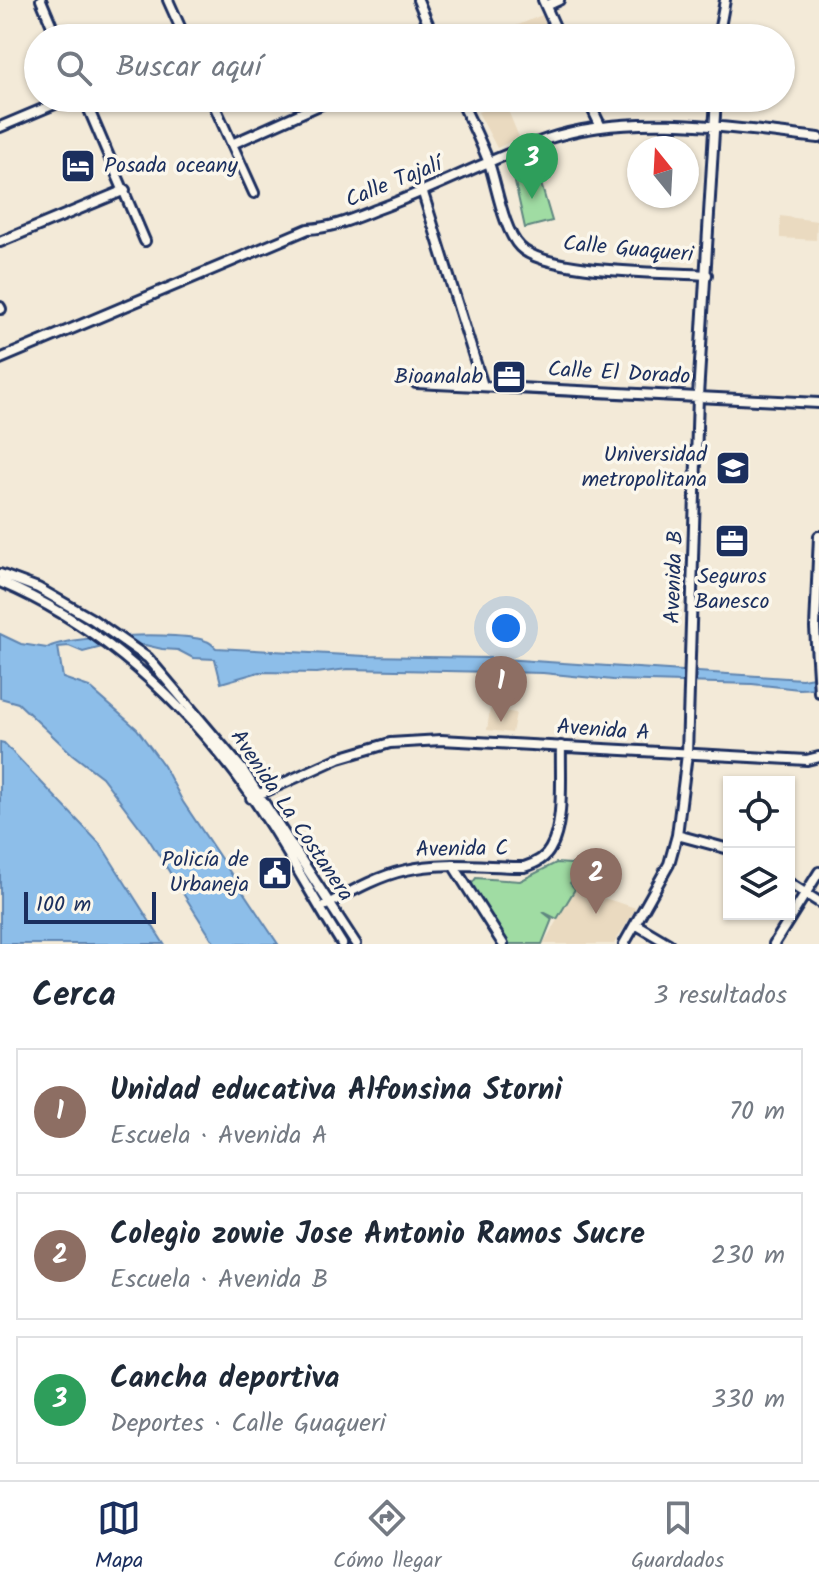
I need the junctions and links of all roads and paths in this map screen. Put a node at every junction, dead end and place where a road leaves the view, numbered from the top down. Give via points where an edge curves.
1 (41, 0) edge
2 (168, 0) edge
3 (418, 0) edge
4 (559, 0) edge
5 (725, 0) edge
6 (544, 3) edge
7 (51, 24) edge
8 (179, 24) edge
9 (428, 24) edge
10 (554, 24) edge
11 (719, 24) edge
12 (36, 112) edge
13 (90, 112) edge
14 (217, 112) edge
15 (304, 112) edge
16 (466, 112) edge
17 (594, 112) edge
18 (715, 112) edge
19 (600, 125) junction
20 (0, 127) edge
21 (714, 127) junction
22 (819, 138) edge
23 (232, 144) junction
24 (488, 162) junction
25 (125, 190) junction
26 (254, 193) dead end
27 (423, 193) junction
28 (145, 241) dead end
29 (0, 242) edge
30 (707, 275) junction
31 (0, 359) edge
32 (416, 383) dead end
33 (483, 386) junction
34 (698, 396) junction
35 (819, 403) edge
36 (819, 536) edge
37 (0, 574) edge
38 (0, 582) edge
39 (819, 692) edge
40 (561, 746) junction
41 (687, 754) junction
42 (819, 757) edge
43 (255, 795) junction
44 (677, 835) junction
45 (725, 848) edge
46 (453, 865) junction
47 (819, 872) edge
48 (795, 887) edge
49 (806, 894) junction
50 (819, 902) edge
51 (330, 903) junction
52 (320, 908) junction
53 (637, 925) junction
54 (342, 944) edge
55 (356, 944) edge
56 (503, 944) edge
57 (624, 944) edge
58 (669, 944) edge
59 (774, 944) edge

1 - 7 street
2 - 8 street
3 - 9 street
4 - 6 street
5 - 11 street
6 - 10 street
12 - 20 street
13 - 25 street
14 - 23 street
15 - 23 street
16 - 24 street, Calle Guaqueri
17 - 19 street
18 - 21 street, Avenida B
19 - 21 street, Calle Tajalí
19 - 24 street, Calle Tajalí
21 - 22 street, Calle Tajalí
21 - 30 street, Avenida B
23 - 26 street
24 - 27 street, Calle Tajalí
24 - 30 street, Calle Guaqueri via 513,238 537,259
25 - 28 street
25 - 29 street
27 - 31 street, Calle Tajalí via 335,225 308,229
27 - 33 street
30 - 34 street, Avenida B
32 - 33 street, Calle El Dorado
33 - 34 street, Calle El Dorado
34 - 35 street, Calle El Dorado
34 - 41 street, Avenida B
36 - 39 street
37 - 43 street, Avenida La Costanera via 38,588 148,658 209,728
38 - 43 street, Avenida La Costanera via 83,625 133,663 205,735
40 - 41 street, Avenida A
40 - 43 street, Avenida A via 390,743 353,752
40 - 46 street, Avenida C via 558,829 550,851 524,867
41 - 42 street, Avenida A
41 - 44 street
43 - 51 street, Avenida La Costanera
43 - 52 street, Avenida La Costanera
44 - 45 street
44 - 53 street via 669,864
46 - 51 street, Avenida C via 407,869
46 - 56 street
47 - 49 street
48 - 49 street
49 - 50 street
49 - 59 street
51 - 52 street, Avenida C
51 - 55 street, Avenida La Costanera
52 - 54 street, Avenida La Costanera
53 - 57 street
53 - 58 street

